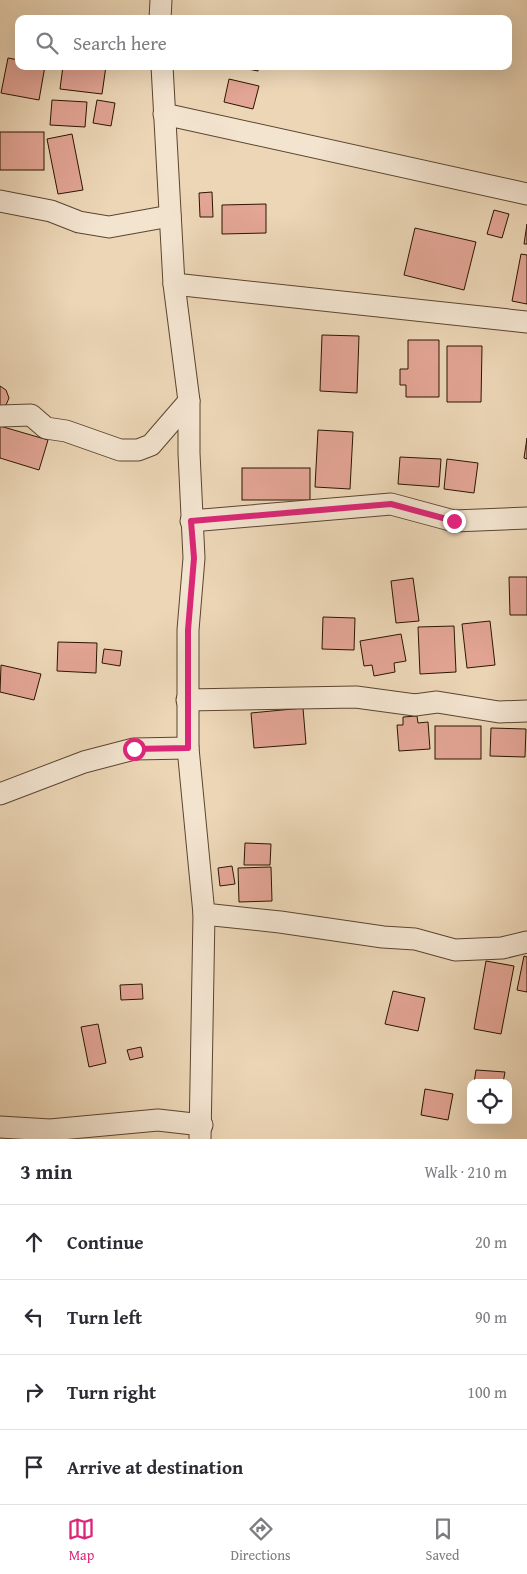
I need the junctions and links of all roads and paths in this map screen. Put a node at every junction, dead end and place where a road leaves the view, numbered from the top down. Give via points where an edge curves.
1 (161, 0) edge
2 (160, 15) edge
3 (162, 70) edge
4 (164, 114) junction
5 (527, 194) edge
6 (0, 201) edge
7 (170, 216) junction
8 (174, 284) junction
9 (527, 322) edge
10 (189, 401) junction
11 (0, 416) edge
12 (527, 518) edge
13 (191, 521) junction
14 (187, 700) junction
15 (527, 711) edge
16 (188, 748) junction
17 (2, 788) edge
18 (204, 914) junction
19 (527, 942) edge
20 (0, 1127) edge
21 (201, 1132) edge

1 - 2 street
3 - 4 street
4 - 5 street
4 - 7 street
6 - 7 street via 51,211 79,222 109,228
7 - 8 street
8 - 9 street
8 - 10 street
10 - 11 street via 151,445 138,450 120,450 66,431 46,428 32,415
10 - 13 street
12 - 13 street via 454,521 391,504
13 - 14 street via 194,558
14 - 15 street via 356,697 415,705 437,702 499,712
14 - 16 street
16 - 17 street via 134,749
16 - 18 street
18 - 19 street via 415,939 455,950 502,948
18 - 21 street
20 - 21 street via 50,1130 158,1120

